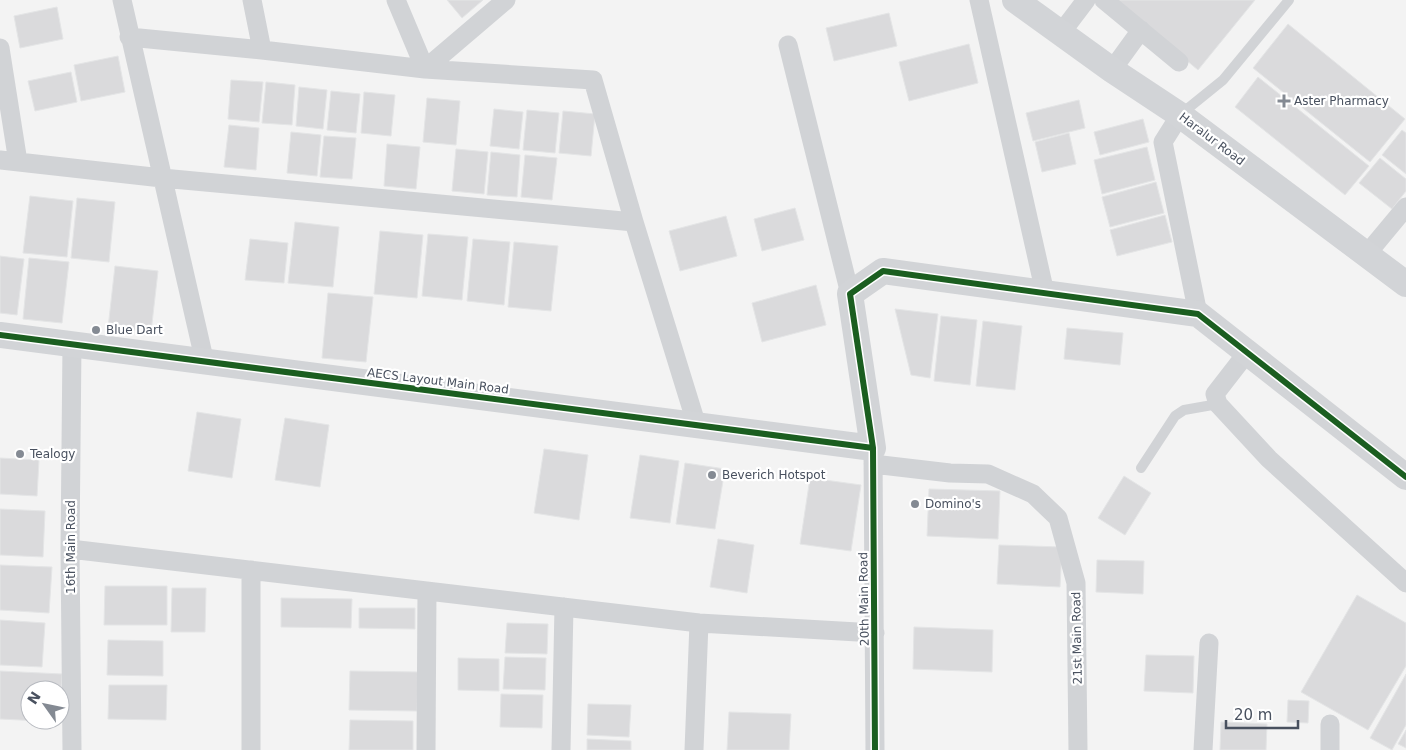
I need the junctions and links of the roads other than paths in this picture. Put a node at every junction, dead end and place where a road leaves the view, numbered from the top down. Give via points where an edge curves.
1 (122, 0) edge
2 (252, 0) edge
3 (396, 0) edge
4 (506, 0) edge
5 (979, 0) edge
6 (1086, 0) edge
7 (1104, 0) edge
8 (1289, 0) edge
9 (1024, 3) edge
10 (1141, 30) junction
11 (1061, 33) junction
12 (129, 37) junction
13 (788, 45) dead end
14 (0, 48) edge
15 (262, 50) junction
16 (1179, 62) dead end
17 (425, 69) junction
18 (1112, 70) junction
19 (1180, 114) junction
20 (9, 161) edge
21 (162, 178) junction
22 (1406, 207) edge
23 (634, 222) junction
24 (1366, 255) junction
25 (1406, 284) edge
26 (1045, 293) junction
27 (850, 294) junction
28 (1198, 314) junction
29 (0, 335) edge
30 (72, 344) junction
31 (1246, 354) junction
32 (205, 363) junction
33 (1218, 404) junction
34 (698, 426) junction
35 (873, 456) junction
36 (1141, 468) dead end
37 (1406, 478) edge
38 (70, 549) junction
39 (251, 570) junction
40 (1406, 583) edge
41 (427, 591) junction
42 (564, 608) junction
43 (699, 623) junction
44 (875, 634) junction
45 (1209, 643) dead end
46 (1330, 724) dead end
47 (72, 750) edge
48 (251, 750) edge
49 (426, 750) edge
50 (561, 750) edge
51 (694, 750) edge
52 (875, 750) edge
53 (1078, 750) edge
54 (1203, 750) edge
55 (1330, 750) edge

1 - 12 street
2 - 15 street
3 - 17 street
4 - 17 street
5 - 26 street
6 - 11 street
7 - 10 street
8 - 19 lane via 1223,80
9 - 11 street, Haralur Road
10 - 16 street
10 - 18 street
11 - 18 street, Haralur Road
12 - 15 street
12 - 21 street
13 - 27 street
14 - 20 street
15 - 17 street
17 - 23 street via 593,80
18 - 19 street, Haralur Road
19 - 24 street, Haralur Road
19 - 28 street via 1163,142
20 - 21 street
21 - 23 street
21 - 32 street
22 - 24 street
23 - 34 street
24 - 25 street, Haralur Road
26 - 27 street via 883,271
26 - 28 street
27 - 35 street
28 - 31 street
29 - 30 street, AECS Layout Main Road
30 - 32 street, AECS Layout Main Road
30 - 38 street, 16th Main Road
31 - 33 street via 1215,394
31 - 37 street
32 - 34 street, AECS Layout Main Road
33 - 36 lane via 1184,410 1174,416
33 - 40 street via 1269,459
34 - 35 street, AECS Layout Main Road
35 - 44 street, 20th Main Road
35 - 53 street, 21st Main Road via 950,473 988,474 1033,494 1058,518 1076,583
38 - 39 street
38 - 47 street, 16th Main Road
39 - 41 street
39 - 48 street
41 - 42 street
41 - 49 street
42 - 43 street
42 - 50 street
43 - 44 street
43 - 51 street
44 - 52 street, 20th Main Road
45 - 54 street
46 - 55 street

